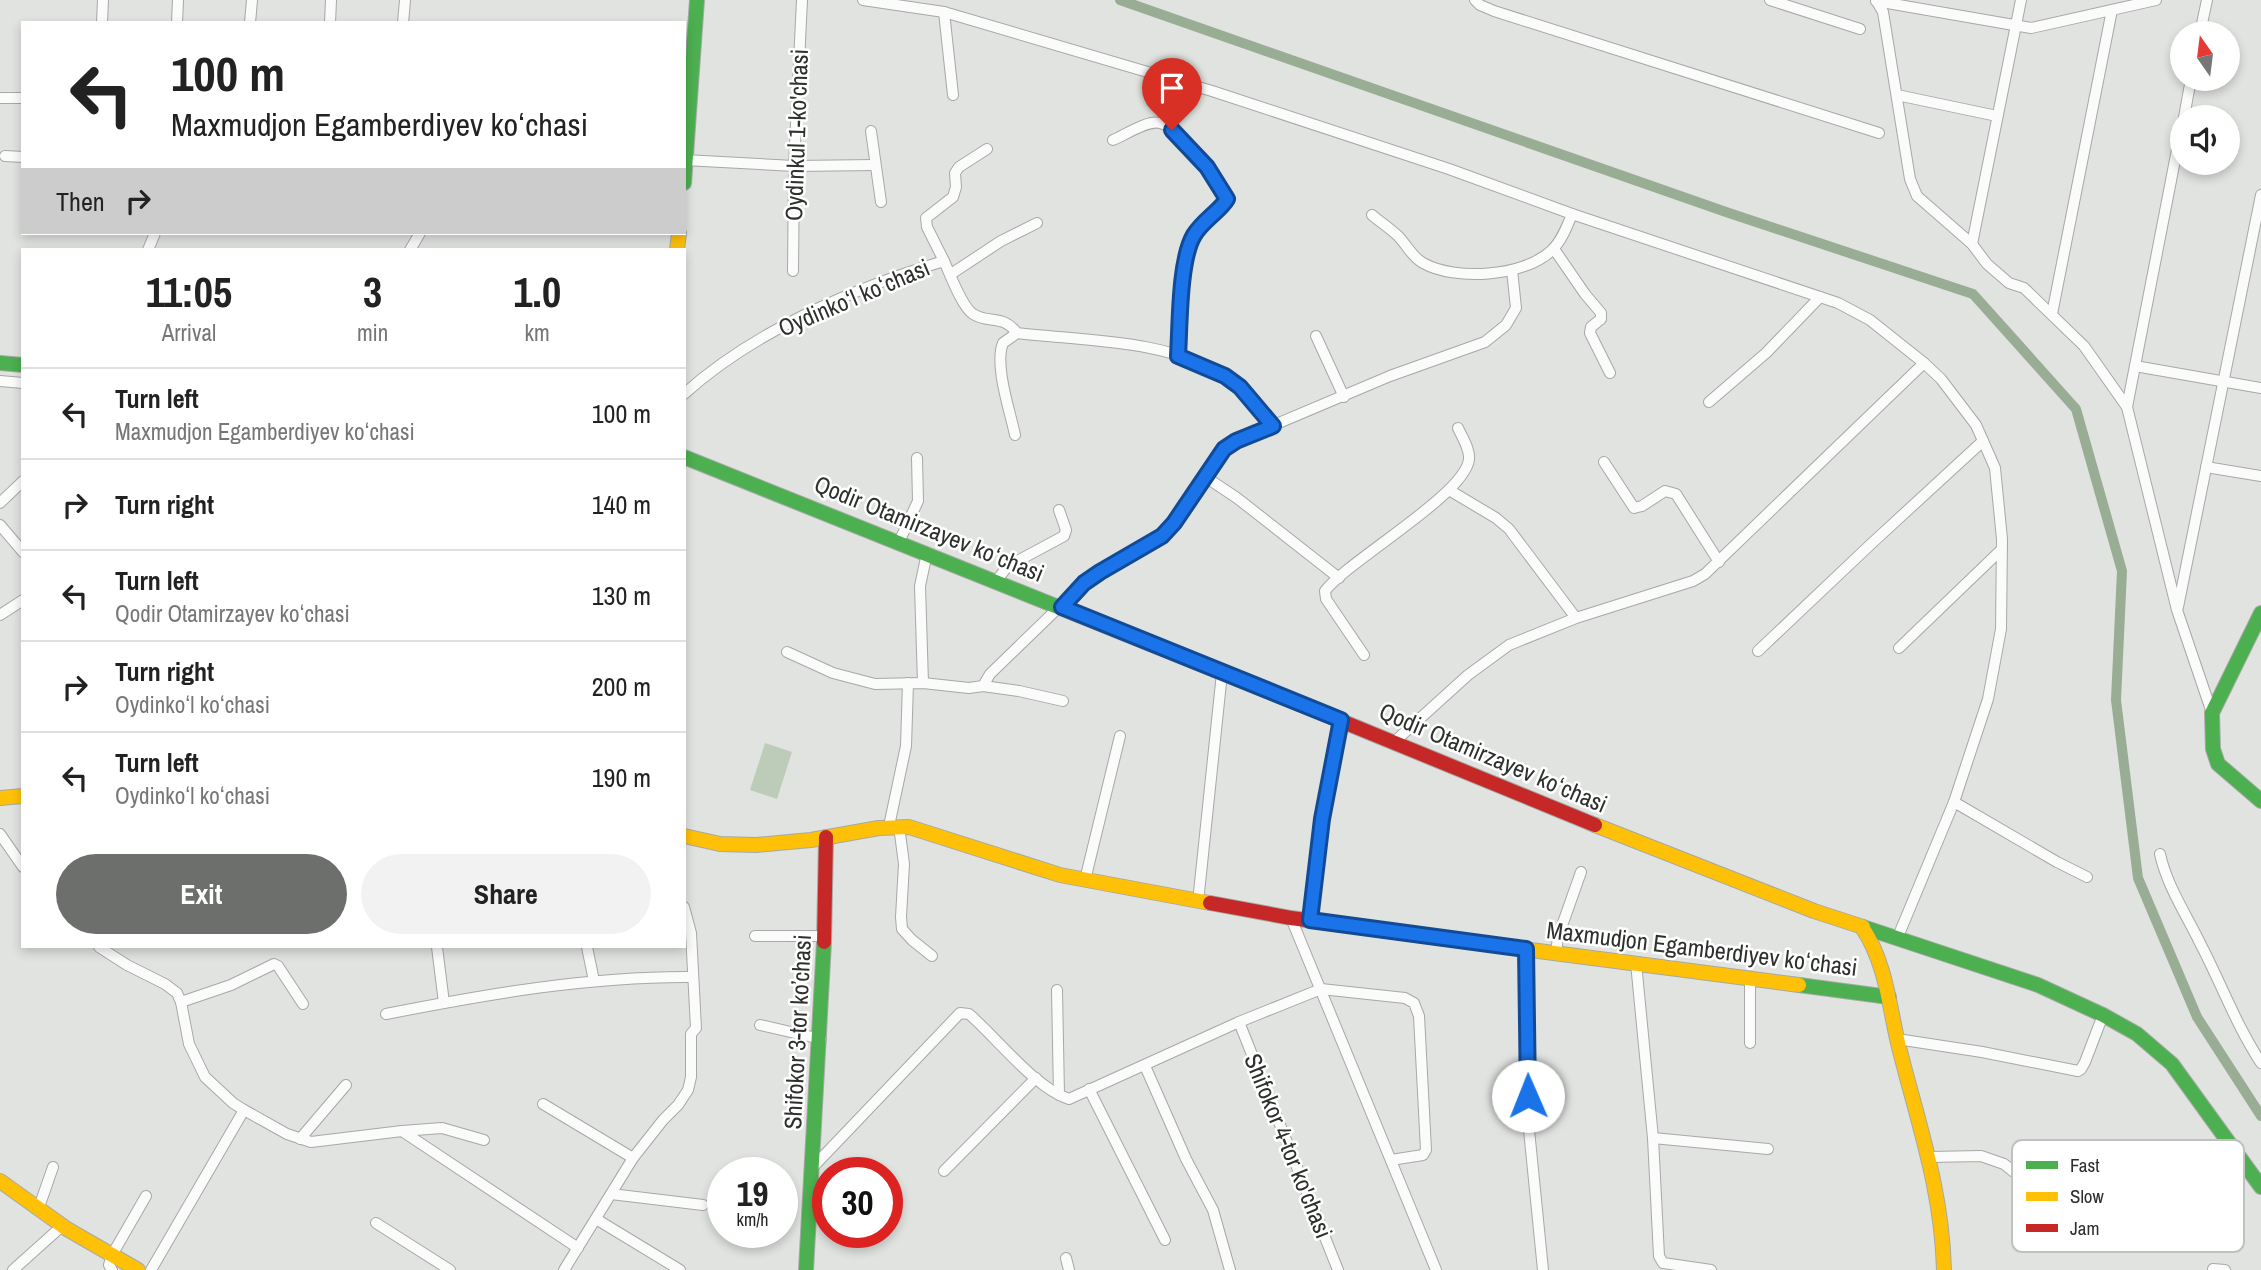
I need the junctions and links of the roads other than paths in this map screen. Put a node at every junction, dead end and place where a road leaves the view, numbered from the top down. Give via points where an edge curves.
1 (103, 0) edge
2 (178, 0) edge
3 (252, 0) edge
4 (331, 0) edge
5 (405, 0) edge
6 (696, 0) edge
7 (802, 0) edge
8 (863, 0) edge
9 (1475, 0) edge
10 (1770, 0) edge
11 (1876, 0) edge
12 (2021, 0) edge
13 (2156, 0) edge
14 (2207, 0) edge
15 (1934, 6) edge
16 (2112, 10) junction
17 (944, 12) junction
18 (102, 21) edge
19 (177, 21) edge
20 (250, 21) edge
21 (330, 21) edge
22 (403, 21) edge
23 (2203, 21) edge
24 (2016, 26) junction
25 (1860, 29) dead end
26 (953, 95) dead end
27 (1896, 95) junction
28 (0, 98) edge
29 (21, 98) edge
30 (1997, 116) junction
31 (871, 131) dead end
32 (1879, 133) dead end
33 (1113, 140) dead end
34 (686, 145) edge
35 (987, 149) dead end
36 (5, 156) dead end
37 (21, 157) edge
38 (686, 160) edge
39 (875, 165) junction
40 (794, 166) junction
41 (2172, 175) edge
42 (2261, 195) edge
43 (881, 202) dead end
44 (1572, 214) junction
45 (1372, 215) dead end
46 (1037, 223) dead end
47 (1972, 244) junction
48 (1554, 249) junction
49 (944, 261) junction
50 (1512, 270) junction
51 (793, 271) dead end
52 (950, 274) junction
53 (1820, 297) junction
54 (2052, 314) junction
55 (1017, 333) junction
56 (1316, 336) dead end
57 (1178, 356) junction
58 (0, 363) edge
59 (1924, 363) junction
60 (21, 365) edge
61 (2135, 366) junction
62 (1610, 373) dead end
63 (0, 381) edge
64 (2224, 381) junction
65 (21, 383) edge
66 (2261, 388) edge
67 (686, 392) edge
68 (1344, 397) junction
69 (1709, 402) dead end
70 (2127, 407) junction
71 (1273, 426) junction
72 (1458, 428) dead end
73 (1015, 435) dead end
74 (1983, 440) junction
75 (686, 458) edge
76 (917, 458) dead end
77 (1604, 462) dead end
78 (2206, 467) junction
79 (1204, 476) junction
80 (2261, 476) edge
81 (21, 483) edge
82 (1449, 490) junction
83 (0, 503) edge
84 (1059, 510) dead end
85 (0, 525) edge
86 (899, 542) junction
87 (21, 550) edge
88 (2001, 550) junction
89 (927, 553) junction
90 (1719, 562) junction
91 (1339, 578) junction
92 (996, 580) junction
93 (21, 601) edge
94 (1062, 607) junction
95 (2177, 610) junction
96 (2261, 613) edge
97 (0, 614) edge
98 (1576, 618) junction
99 (1899, 648) dead end
100 (787, 652) dead end
101 (1758, 652) dead end
102 (1364, 655) dead end
103 (1222, 673) junction
104 (923, 682) junction
105 (908, 683) junction
106 (983, 686) junction
107 (1062, 701) dead end
108 (2212, 713) junction
109 (1341, 720) junction
110 (1120, 736) dead end
111 (1394, 742) junction
112 (21, 796) edge
113 (0, 797) edge
114 (2261, 801) edge
115 (1954, 802) junction
116 (894, 826) junction
117 (0, 834) edge
118 (686, 837) edge
119 (826, 837) junction
120 (2160, 854) dead end
121 (21, 864) edge
122 (1581, 872) dead end
123 (2087, 877) dead end
124 (1085, 880) junction
125 (1198, 902) junction
126 (686, 914) edge
127 (1291, 918) junction
128 (1310, 920) junction
129 (1862, 927) junction
130 (755, 936) dead end
131 (826, 936) junction
132 (1897, 939) junction
133 (101, 948) edge
134 (437, 948) edge
135 (587, 948) edge
136 (1526, 949) junction
137 (1556, 953) junction
138 (932, 956) dead end
139 (1636, 963) junction
140 (693, 977) junction
141 (1750, 978) junction
142 (594, 981) junction
143 (1321, 989) junction
144 (1057, 990) dead end
145 (1889, 997) junction
146 (181, 1002) junction
147 (443, 1003) junction
148 (303, 1004) dead end
149 (386, 1014) dead end
150 (2103, 1015) junction
151 (1239, 1022) junction
152 (760, 1025) dead end
153 (821, 1039) junction
154 (1897, 1039) junction
155 (1750, 1043) dead end
156 (2261, 1063) edge
157 (1145, 1066) junction
158 (1036, 1078) junction
159 (346, 1085) dead end
160 (1089, 1089) junction
161 (1059, 1095) junction
162 (543, 1104) dead end
163 (244, 1110) junction
164 (402, 1131) junction
165 (1653, 1138) junction
166 (300, 1139) junction
167 (484, 1140) dead end
168 (2227, 1140) edge
169 (1768, 1149) dead end
170 (814, 1157) edge
171 (823, 1157) edge
172 (1930, 1157) junction
173 (633, 1158) junction
174 (1391, 1160) junction
175 (2244, 1164) edge
176 (53, 1167) dead end
177 (2012, 1170) edge
178 (944, 1171) dead end
179 (0, 1181) edge
180 (812, 1182) edge
181 (2261, 1187) edge
182 (611, 1194) junction
183 (146, 1196) dead end
184 (703, 1205) dead end
185 (38, 1210) junction
186 (596, 1219) junction
187 (376, 1223) dead end
188 (62, 1226) junction
189 (1165, 1240) dead end
190 (578, 1248) junction
191 (112, 1255) junction
192 (1066, 1258) dead end
193 (2213, 1269) edge
194 (13, 1270) edge
195 (112, 1270) edge
196 (138, 1270) edge
197 (151, 1270) edge
198 (450, 1270) edge
199 (564, 1270) edge
200 (680, 1270) edge
201 (806, 1270) edge
202 (1069, 1270) edge
203 (1230, 1270) edge
204 (1338, 1270) edge
205 (1436, 1270) edge
206 (1543, 1270) edge
207 (1711, 1270) edge
208 (1944, 1270) edge
209 (2225, 1270) edge

1 - 18 street
2 - 19 street
3 - 20 street
4 - 21 street
5 - 22 street
6 - 34 main road
7 - 40 street, Oydinkul 1-ko'chasi
8 - 17 street
9 - 32 street via 1494,11
10 - 25 street
11 - 15 street
11 - 27 street via 1884,12
12 - 24 street
13 - 16 street
14 - 23 street
15 - 24 street
16 - 24 street via 2038,27
16 - 54 street
17 - 26 street
17 - 44 street via 1224,95
24 - 30 street
27 - 30 street
27 - 47 street via 1912,188
28 - 29 street
30 - 47 street
31 - 39 street
33 - 57 street via 1148,125 1163,124 1207,167 1227,199 1189,244
35 - 49 street via 957,169 953,197 926,218
36 - 37 street
38 - 40 street
39 - 40 street
39 - 43 street
40 - 51 street, Oydinkul 1-ko'chasi
41 - 61 street
42 - 64 street
44 - 48 street
44 - 53 street
45 - 50 street via 1430,266 1478,274
46 - 52 street
47 - 54 street via 2004,279 2024,288
48 - 50 street via 1538,261
48 - 62 street via 1602,315 1590,333
49 - 52 street, Oydinkoʻl koʻchasi
49 - 67 street, Oydinkoʻl koʻchasi via 871,286 773,331 734,354
50 - 68 street via 1516,308 1506,325 1485,342
52 - 55 street, Oydinkoʻl koʻchasi via 973,314 1002,320
53 - 59 street via 1870,320
53 - 69 street via 1766,353
54 - 70 street via 2095,359
55 - 57 street, Oydinkoʻl koʻchasi via 1110,342
55 - 73 street via 1003,343 1000,355
56 - 68 street
57 - 71 street, Oydinkoʻl koʻchasi via 1240,387
58 - 60 main road
59 - 74 street via 1941,379
59 - 90 street
61 - 64 street
61 - 70 street
63 - 65 street
64 - 66 street
64 - 78 street
68 - 71 street
70 - 95 street
71 - 79 street via 1224,449
72 - 82 street via 1469,458
74 - 88 street via 1995,468
74 - 101 street
75 - 86 main road, Qodir Otamirzayev koʻchasi
76 - 86 street via 918,501
77 - 90 street via 1634,508 1665,491 1680,498
78 - 80 street
78 - 95 street
79 - 91 street
79 - 94 street via 1162,536 1084,583
81 - 83 street
82 - 91 street
82 - 98 street via 1509,529
84 - 92 street via 1064,536 1008,566
85 - 87 street
86 - 89 main road, Qodir Otamirzayev koʻchasi
88 - 99 street
88 - 115 street via 2001,629 1987,699
89 - 92 main road, Qodir Otamirzayev koʻchasi
89 - 104 street via 920,586
90 - 98 street via 1693,581
91 - 102 street via 1325,595
92 - 94 main road, Qodir Otamirzayev koʻchasi
93 - 97 street
94 - 103 main road, Qodir Otamirzayev koʻchasi
94 - 106 street via 990,674
95 - 108 street
96 - 108 main road
98 - 111 street via 1509,645
100 - 105 street via 851,679
103 - 109 main road, Qodir Otamirzayev koʻchasi
103 - 125 street
104 - 105 street
104 - 106 street
105 - 116 street via 906,746
106 - 107 street
108 - 114 main road via 2218,764
109 - 111 main road, Qodir Otamirzayev koʻchasi
109 - 128 street via 1322,819
110 - 124 street
111 - 129 main road, Qodir Otamirzayev koʻchasi via 1660,852
112 - 113 main road
115 - 123 street
115 - 132 street
116 - 119 main road, Maxmudjon Egamberdiyev koʻchasi
116 - 124 main road, Maxmudjon Egamberdiyev koʻchasi via 923,830
116 - 138 street via 904,864 902,929
117 - 121 street
118 - 119 main road, Maxmudjon Egamberdiyev koʻchasi via 743,845
119 - 131 main road, Shifokor 3-tor koʼchasi
120 - 156 street via 2178,902
122 - 137 street
124 - 125 main road, Maxmudjon Egamberdiyev koʻchasi
125 - 127 main road, Maxmudjon Egamberdiyev koʻchasi
126 - 140 street
127 - 128 main road, Maxmudjon Egamberdiyev koʻchasi
127 - 143 street
128 - 136 main road, Maxmudjon Egamberdiyev koʻchasi
129 - 132 main road, Qodir Otamirzayev koʻchasi
129 - 145 main road via 1876,947
130 - 131 street
131 - 153 main road, Shifokor 3-tor koʼchasi
132 - 150 main road, Qodir Otamirzayev koʻchasi via 2038,985
133 - 146 street via 172,988
134 - 147 street
135 - 142 street
136 - 137 main road, Maxmudjon Egamberdiyev koʻchasi
136 - 206 street via 1528,1120
137 - 139 main road, Maxmudjon Egamberdiyev koʻchasi
139 - 141 main road, Maxmudjon Egamberdiyev koʻchasi
139 - 165 street
140 - 142 street
140 - 173 street via 696,1028 691,1034 688,1090
141 - 145 main road, Maxmudjon Egamberdiyev koʻchasi
141 - 155 street
142 - 147 street
143 - 151 street
143 - 174 street
143 - 174 street via 1405,998 1416,1006 1426,1150 1423,1155
144 - 161 street
145 - 154 main road
146 - 148 street via 276,964
146 - 163 street via 189,1044 200,1068
147 - 149 street
150 - 154 street via 2078,1071
150 - 168 main road, Qodir Otamirzayev koʻchasi via 2137,1034 2172,1064
151 - 157 street
151 - 204 street, Shifokor 4-tor ko'chasi
152 - 153 street
153 - 170 main road, Shifokor 3-tor koʼchasi
154 - 172 main road
157 - 160 street
157 - 203 street via 1185,1159 1213,1210
158 - 161 street
158 - 171 street via 969,1014 960,1013
158 - 178 street
159 - 166 street
160 - 161 street via 1069,1099
160 - 189 street
162 - 173 street
163 - 166 street
163 - 197 street
164 - 166 street via 311,1142
164 - 167 street via 442,1128
164 - 190 street
165 - 169 street
165 - 207 street via 1659,1258 1663,1263
172 - 177 street via 1981,1156
172 - 208 main road
173 - 182 street
174 - 205 street
175 - 181 main road, Qodir Otamirzayev koʻchasi
176 - 185 street
179 - 185 main road
180 - 201 main road, Shifokor 3-tor koʼchasi
182 - 184 street
182 - 186 street
183 - 191 street
185 - 188 main road
186 - 190 street
186 - 200 street
187 - 198 street
188 - 191 main road
188 - 194 street
190 - 199 street
191 - 195 street
191 - 196 main road
192 - 202 street
193 - 209 street

